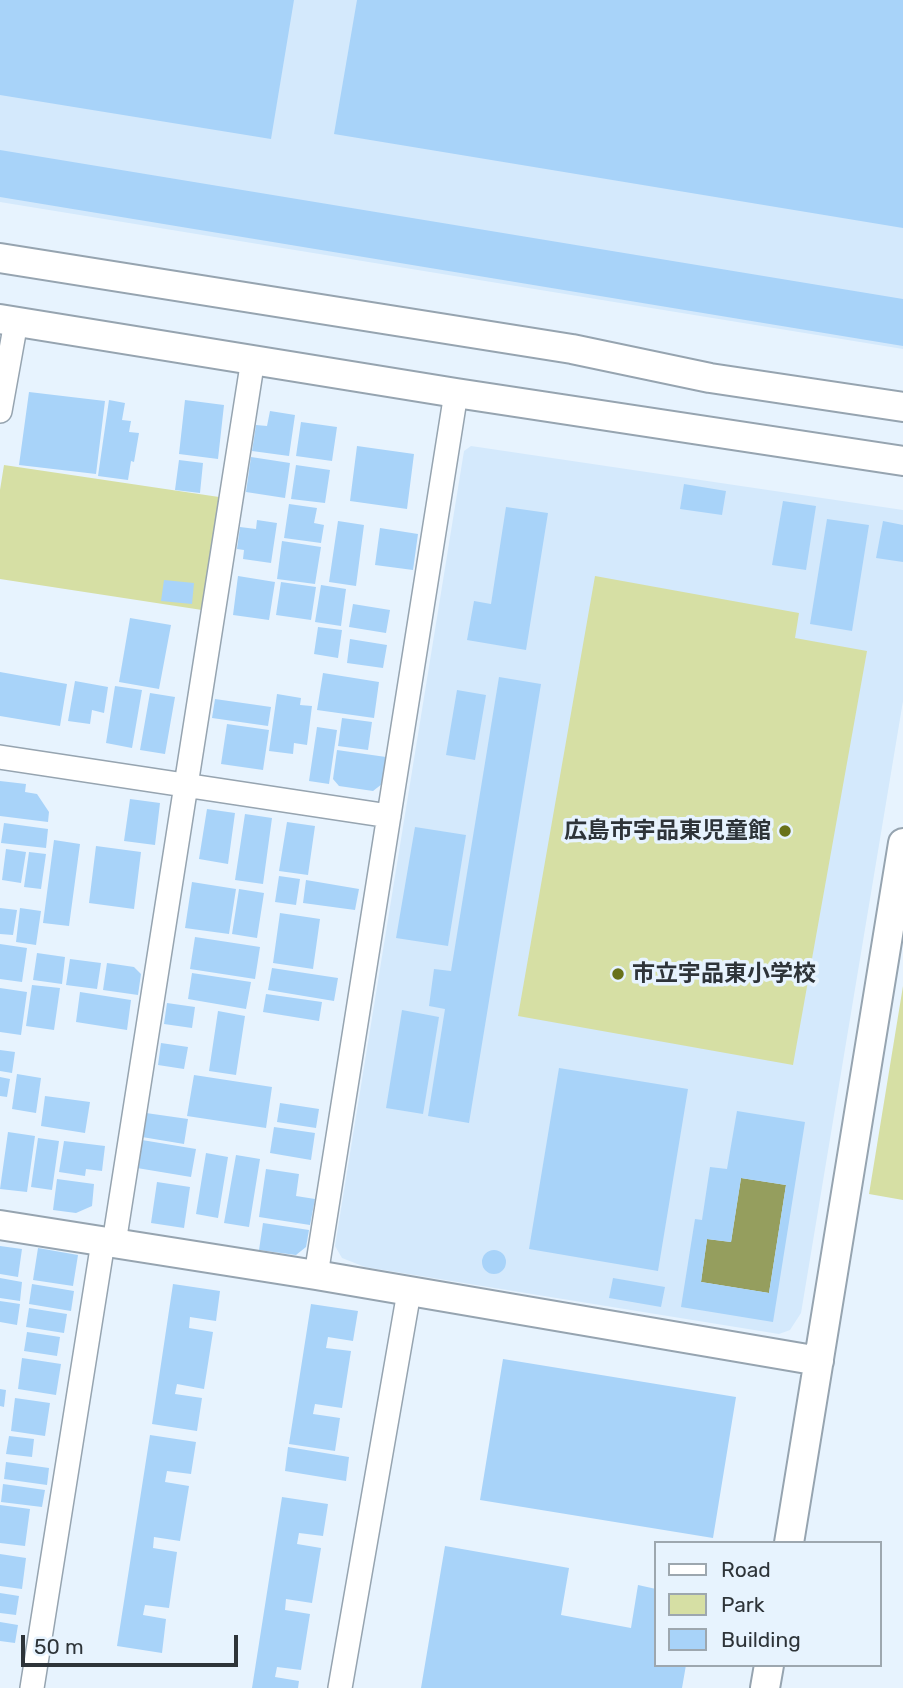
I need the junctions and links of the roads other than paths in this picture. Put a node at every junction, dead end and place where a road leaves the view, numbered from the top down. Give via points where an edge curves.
1 (0, 258) edge
2 (8, 320) edge
3 (253, 359) junction
4 (456, 393) junction
5 (903, 407) edge
6 (0, 411) edge
7 (903, 461) edge
8 (0, 757) edge
9 (185, 784) junction
10 (389, 816) junction
11 (903, 844) edge
12 (0, 1225) edge
13 (109, 1243) junction
14 (316, 1275) junction
15 (409, 1292) junction
16 (819, 1361) junction
17 (789, 1541) edge
18 (769, 1667) edge
19 (32, 1688) edge
20 (340, 1688) edge
21 (765, 1688) edge

1 - 5 street
2 - 3 street
2 - 6 street
3 - 4 street
3 - 9 street
4 - 7 street
4 - 10 street
8 - 9 street
9 - 10 street
9 - 13 street
10 - 14 street
11 - 16 street
12 - 13 street
13 - 14 street
13 - 19 street
14 - 15 street
15 - 16 street
15 - 20 street
16 - 17 street
18 - 21 street

